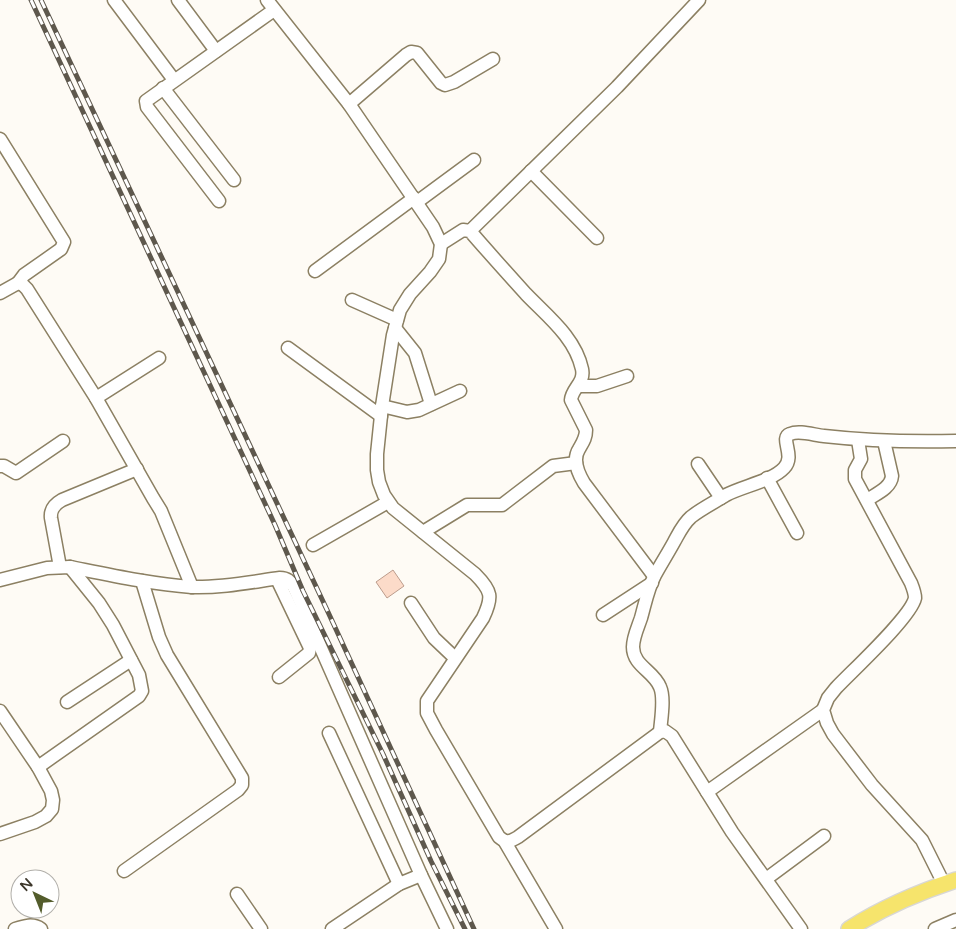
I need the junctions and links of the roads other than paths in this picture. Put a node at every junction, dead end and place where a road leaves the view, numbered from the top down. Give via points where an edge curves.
1 (114, 0) edge
2 (178, 0) edge
3 (699, 0) edge
4 (270, 5) edge
5 (216, 51) junction
6 (493, 59) dead end
7 (174, 80) junction
8 (163, 88) junction
9 (349, 104) junction
10 (0, 140) edge
11 (474, 160) dead end
12 (530, 172) junction
13 (234, 180) dead end
14 (415, 200) junction
15 (219, 201) dead end
16 (470, 231) junction
17 (597, 238) dead end
18 (441, 244) junction
19 (315, 271) dead end
20 (18, 283) junction
21 (0, 293) edge
22 (352, 300) dead end
23 (396, 324) junction
24 (288, 348) dead end
25 (159, 358) dead end
26 (627, 376) dead end
27 (579, 386) junction
28 (460, 391) dead end
29 (96, 398) junction
30 (431, 404) junction
31 (381, 411) junction
32 (858, 440) junction
33 (63, 441) dead end
34 (884, 441) junction
35 (956, 441) edge
36 (576, 463) junction
37 (698, 464) dead end
38 (0, 466) edge
39 (137, 469) junction
40 (767, 478) junction
41 (721, 498) junction
42 (867, 500) junction
43 (388, 502) junction
44 (422, 532) junction
45 (797, 533) dead end
46 (313, 545) dead end
47 (65, 567) junction
48 (280, 578) junction
49 (0, 580) edge
50 (653, 580) junction
51 (142, 581) junction
52 (192, 587) junction
53 (411, 603) dead end
54 (603, 615) dead end
55 (455, 658) junction
56 (131, 660) junction
57 (279, 677) dead end
58 (67, 702) dead end
59 (823, 710) junction
60 (0, 711) edge
61 (660, 732) junction
62 (329, 733) dead end
63 (38, 767) junction
64 (707, 792) junction
65 (0, 834) edge
66 (824, 836) dead end
67 (505, 842) junction
68 (124, 871) dead end
69 (421, 875) junction
70 (766, 879) junction
71 (950, 882) edge
72 (399, 884) junction
73 (237, 894) dead end
74 (956, 920) edge
75 (15, 929) edge
76 (41, 929) edge
77 (261, 929) edge
78 (332, 929) edge
79 (448, 929) edge
80 (556, 929) edge
81 (801, 929) edge
82 (848, 929) edge
83 (935, 929) edge

1 - 7 street
2 - 5 street
3 - 12 street
4 - 5 street
4 - 9 street
5 - 7 street
6 - 9 street via 445,85 417,53 411,52
7 - 8 street
8 - 13 street
8 - 15 street via 148,99 147,107
9 - 14 street
10 - 20 street via 64,242 62,249 24,275
11 - 14 street
12 - 16 street
12 - 17 street
14 - 18 street
14 - 19 street
16 - 18 street via 463,230
16 - 27 street via 569,340 582,370
18 - 23 street via 439,259 410,294
20 - 21 street
20 - 29 street via 27,289
22 - 23 street
23 - 30 street via 415,353
23 - 31 street
24 - 31 street
25 - 29 street
26 - 27 street via 597,386
27 - 36 street via 571,400 586,436 577,452
28 - 30 street
29 - 39 street
30 - 31 street via 407,412
31 - 43 street via 377,470
32 - 34 street
32 - 40 street via 789,434 785,442 789,462 784,469
32 - 42 street via 861,459 854,474
33 - 38 street via 16,473
34 - 35 street
34 - 42 street via 892,481
36 - 44 street via 553,466 502,505 467,505
36 - 50 street via 584,483
37 - 41 street
39 - 47 street via 54,505 51,518
39 - 52 street via 161,511
40 - 41 street
40 - 45 street
41 - 50 street via 684,525
42 - 59 street via 915,596 898,623 836,688
43 - 44 street
43 - 46 street
44 - 55 street via 475,574 490,594 483,618
47 - 49 street
47 - 51 street
47 - 56 street via 106,614
48 - 52 street
48 - 57 street via 310,648 309,653
48 - 69 street via 294,587
50 - 54 street
50 - 61 street via 633,648 636,658 661,688
51 - 52 street
51 - 68 street via 167,655 242,778 242,784
53 - 55 street via 434,638
55 - 67 street via 427,701 428,713 499,837
56 - 58 street
56 - 63 street via 142,685 139,696
59 - 64 street
59 - 71 street via 833,734 866,778 922,840
60 - 63 street
61 - 64 street via 665,731 672,736
61 - 67 street via 518,837
62 - 72 street
63 - 65 street via 52,791 52,809 35,822
64 - 70 street
66 - 70 street
67 - 80 street
69 - 72 street
69 - 79 street
70 - 81 street
71 - 82 main road via 924,891
72 - 78 street
73 - 77 street
74 - 83 street
75 - 76 street via 30,925

